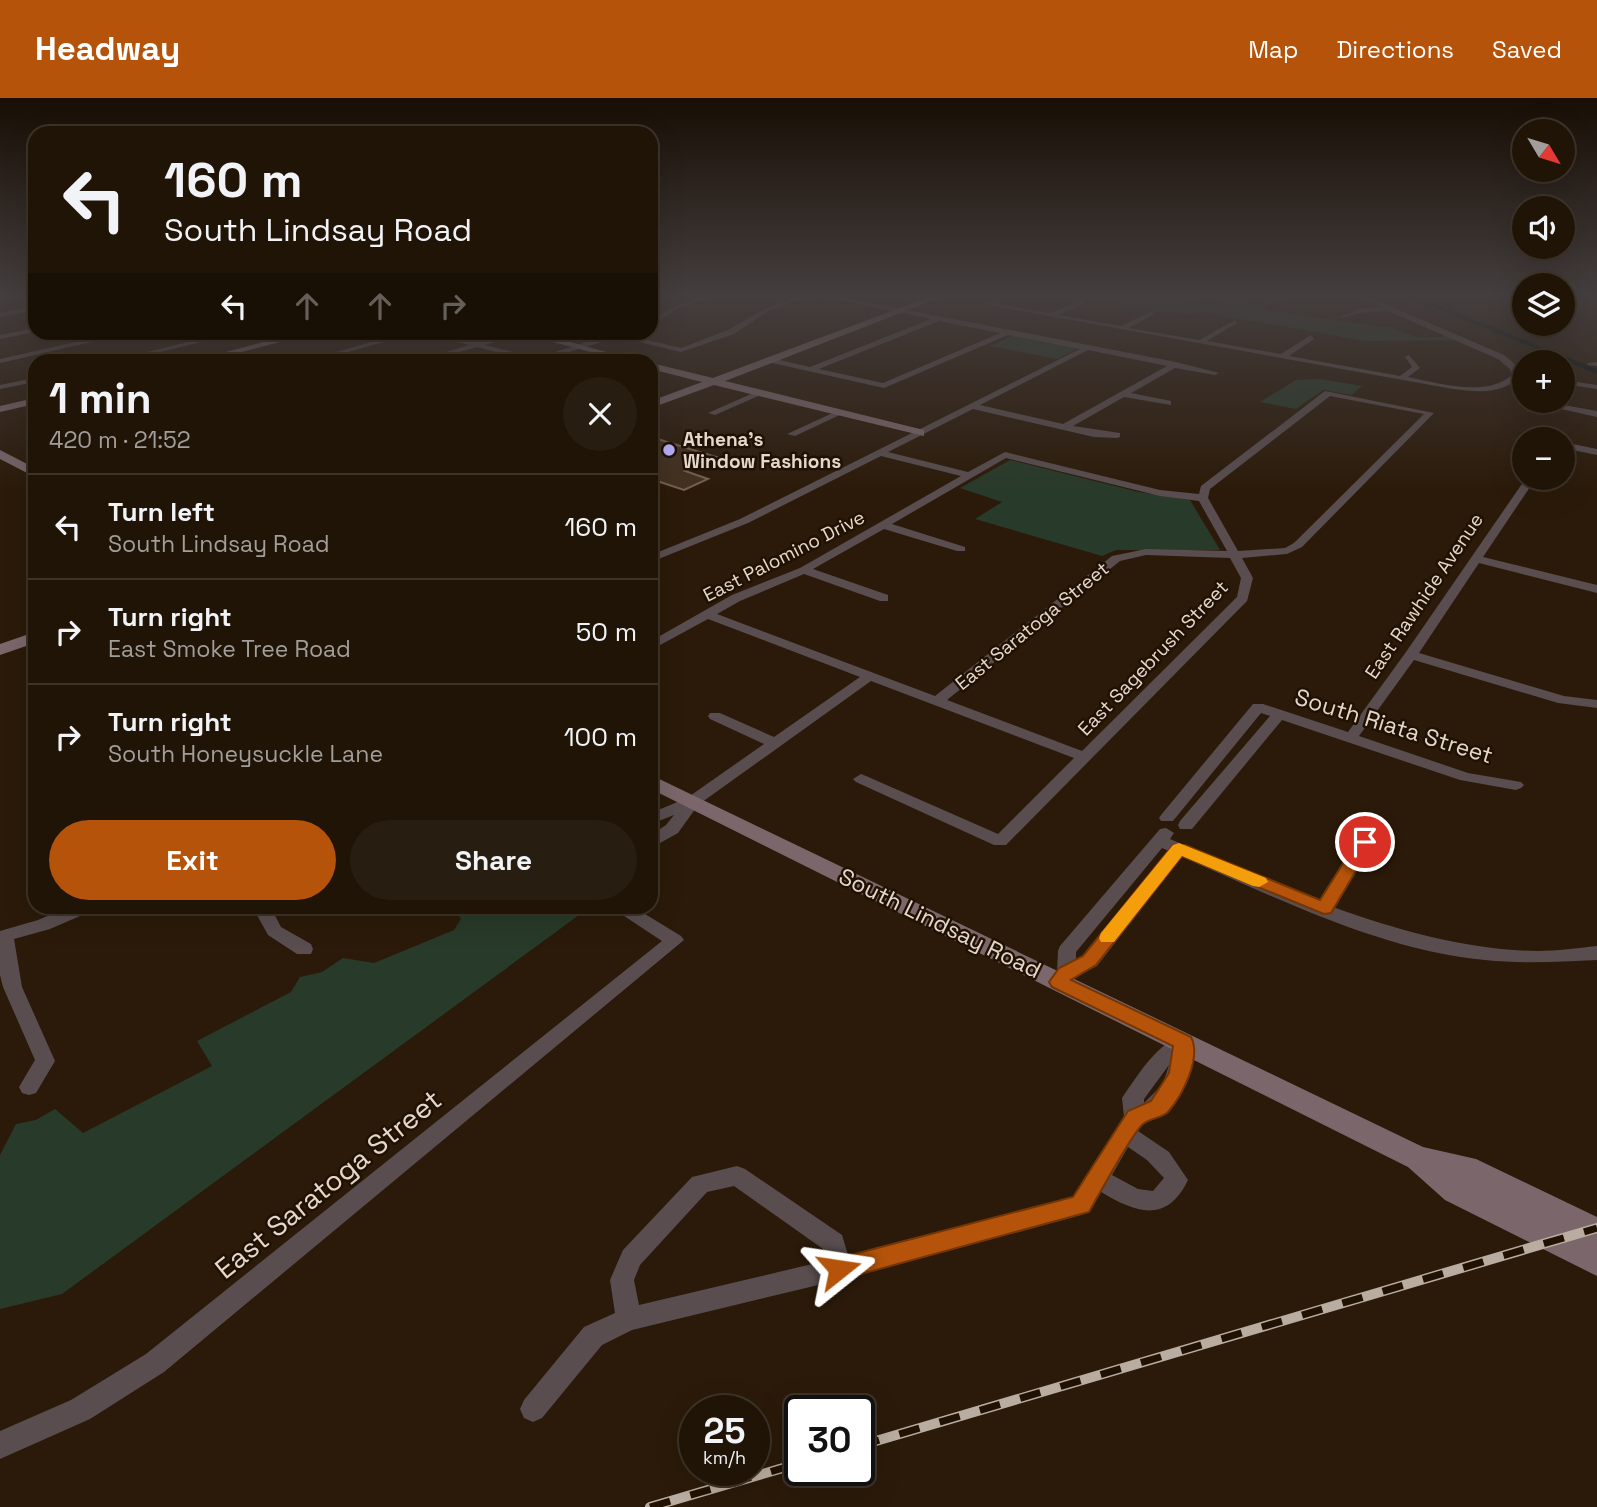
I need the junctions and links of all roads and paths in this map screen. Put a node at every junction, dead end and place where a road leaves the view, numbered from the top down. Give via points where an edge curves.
1 (759, 361) edge
2 (769, 361) edge
3 (774, 361) edge
4 (832, 361) edge
5 (942, 361) edge
6 (1062, 361) edge
7 (1159, 361) edge
8 (1302, 361) edge
9 (1411, 361) edge
10 (1176, 364) junction
11 (658, 368) edge
12 (811, 369) junction
13 (1215, 373) dead end
14 (1402, 379) junction
15 (707, 380) junction
16 (28, 381) edge
17 (1512, 381) edge
18 (1575, 384) edge
19 (0, 387) edge
20 (1489, 387) junction
21 (1597, 387) edge
22 (761, 393) junction
23 (1123, 394) junction
24 (658, 395) edge
25 (1512, 395) edge
26 (658, 402) edge
27 (28, 403) edge
28 (1168, 403) dead end
29 (972, 406) junction
30 (0, 409) edge
31 (1575, 409) edge
32 (712, 413) dead end
33 (840, 413) junction
34 (1597, 414) edge
35 (1065, 427) junction
36 (920, 433) junction
37 (792, 434) dead end
38 (1117, 435) dead end
39 (1575, 447) edge
40 (1597, 452) edge
41 (882, 453) junction
42 (0, 454) edge
43 (28, 468) edge
44 (968, 475) junction
45 (1523, 490) edge
46 (1203, 498) junction
47 (883, 525) junction
48 (961, 549) dead end
49 (1234, 555) junction
50 (658, 556) edge
51 (1476, 559) junction
52 (804, 570) junction
53 (1597, 589) edge
54 (884, 598) dead end
55 (706, 614) junction
56 (28, 627) edge
57 (0, 637) edge
58 (28, 640) edge
59 (658, 642) edge
60 (0, 650) edge
61 (1411, 655) junction
62 (871, 676) junction
63 (937, 701) junction
64 (1593, 703) edge
65 (1279, 714) junction
66 (715, 716) dead end
67 (1351, 738) junction
68 (775, 743) junction
69 (1216, 756) junction
70 (1084, 757) junction
71 (1237, 764) junction
72 (1198, 778) junction
73 (862, 779) dead end
74 (658, 784) edge
75 (1516, 785) dead end
76 (1219, 786) junction
77 (693, 801) junction
78 (658, 816) edge
79 (1164, 830) junction
80 (658, 838) edge
81 (1365, 842) dead end
82 (1179, 849) junction
83 (1324, 908) junction
84 (69, 914) edge
85 (265, 914) edge
86 (632, 914) edge
87 (2, 937) edge
88 (304, 948) dead end
89 (1597, 953) edge
90 (1062, 977) junction
91 (1184, 1043) junction
92 (29, 1087) dead end
93 (1130, 1126) junction
94 (1418, 1158) junction
95 (1098, 1179) junction
96 (1597, 1232) edge
97 (1597, 1261) edge
98 (839, 1269) junction
99 (629, 1319) junction
100 (533, 1409) dead end
101 (0, 1445) edge

1 - 15 main road
2 - 15 main road
3 - 12 street
4 - 12 street
5 - 12 street via 884,386
6 - 29 street
7 - 10 street
8 - 14 street
9 - 14 street via 1416,368
10 - 13 street
10 - 23 street
11 - 15 main road
14 - 20 street
15 - 22 main road
15 - 24 main road
15 - 26 main road
16 - 19 street
17 - 20 street
18 - 21 street
20 - 25 street
22 - 32 street
22 - 33 main road
23 - 28 street
23 - 35 street
27 - 30 main road
29 - 35 street
29 - 36 street
31 - 34 street
33 - 36 main road
33 - 37 street
35 - 38 street
36 - 41 street
39 - 40 street
41 - 44 street
41 - 50 street via 744,521
42 - 43 main road
44 - 46 street, East Palomino Drive via 1005,455 1152,491
44 - 47 street, East Palomino Drive
45 - 51 street, East Rawhide Avenue
46 - 49 street
46 - 49 street, East Sagebrush Street via 1205,488 1328,393 1430,413 1298,545 1264,554
47 - 48 street
47 - 52 street, East Palomino Drive
49 - 63 street, East Saratoga Street via 1146,552 1116,558
49 - 70 street, East Sagebrush Street via 1247,578 1243,598
51 - 53 street
51 - 61 street, East Rawhide Avenue
52 - 54 street
52 - 55 street, East Palomino Drive
55 - 59 street, East Palomino Drive
55 - 62 street
56 - 57 main road
58 - 60 main road
61 - 64 street via 1563,700
61 - 67 street, East Rawhide Avenue
62 - 63 street
62 - 68 street
63 - 70 street
65 - 67 street, South Riata Street
65 - 69 street, South Riata Street via 1258,707
65 - 71 street
66 - 68 street
67 - 75 street, South Riata Street via 1465,777
68 - 77 street
69 - 71 street
69 - 72 street
70 - 73 street, East Sagebrush Street via 1000,841
71 - 76 street
72 - 76 street
72 - 79 street
74 - 77 main road, South Lindsay Road
76 - 79 street via 1186,825 1186,831
77 - 78 street
77 - 80 street via 672,829
77 - 90 main road, South Lindsay Road
79 - 82 street
79 - 90 street via 1067,951
81 - 83 street
82 - 83 street
82 - 90 street via 1090,961
83 - 89 street via 1418,944 1478,956 1553,960
84 - 87 street
85 - 88 street via 274,931
86 - 101 street, East Saratoga Street via 676,940 155,1363 100,1401
87 - 92 street via 15,1001 45,1061
90 - 91 main road, South Lindsay Road
91 - 93 street via 1180,1074 1159,1107
91 - 94 main road, South Lindsay Road
93 - 95 street
93 - 95 street via 1169,1163 1177,1180 1168,1197 1157,1203 1137,1200
94 - 96 main road, South Lindsay Road via 1465,1168
94 - 97 main road, South Lindsay Road via 1456,1191
95 - 98 street via 1081,1205
98 - 99 street
98 - 99 street via 834,1243 737,1176 713,1179 699,1184 631,1258 622,1280
99 - 100 street via 593,1336

